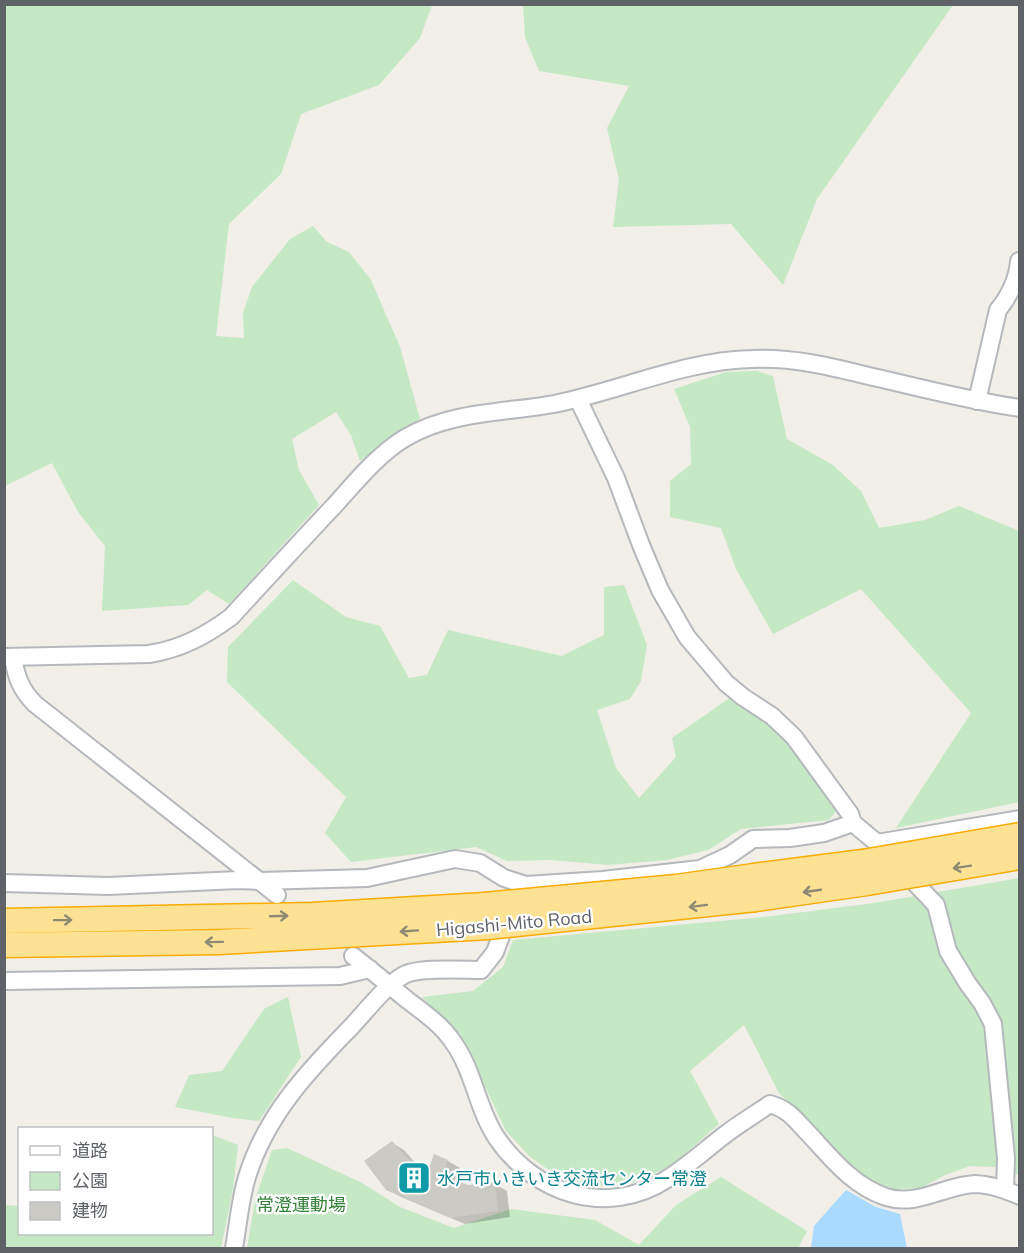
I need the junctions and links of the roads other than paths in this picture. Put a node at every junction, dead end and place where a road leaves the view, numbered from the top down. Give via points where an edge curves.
1 (1019, 261) edge
2 (578, 399) junction
3 (977, 401) junction
4 (1020, 408) edge
5 (9, 657) edge
6 (1020, 819) edge
7 (853, 823) junction
8 (1020, 835) edge
9 (1020, 857) edge
10 (869, 863) junction
11 (504, 878) junction
12 (260, 881) junction
13 (4, 883) edge
14 (277, 895) dead end
15 (487, 916) junction
16 (4, 921) edge
17 (4, 945) edge
18 (353, 956) dead end
19 (370, 969) junction
20 (4, 981) edge
21 (391, 986) junction
22 (1012, 1192) edge
23 (234, 1248) edge

1 - 3 street via 1007,300 998,310
2 - 3 street via 718,361 752,358 821,364
2 - 5 street via 463,416 403,439 383,454 231,617 190,642 170,651 149,654
2 - 7 street via 616,478 660,590 687,637 726,683 794,737
3 - 4 street
5 - 12 street via 22,691 34,704
6 - 10 street
7 - 10 street
7 - 11 street via 824,833 753,839 700,869 526,885
8 - 10 highway, Higashi-Mito Road, bridge
9 -> 10 highway, Higashi-Mito Road, bridge
10 - 15 highway, Higashi-Mito Road, bridge via 666,910
10 - 22 street via 936,905 948,951 993,1024
11 - 12 street via 480,863 455,859 367,878
11 - 21 street via 508,914 495,952 481,970 406,974
12 - 13 street via 108,886
12 - 14 street
16 -> 15 highway, Higashi-Mito Road
15 -> 17 highway, Higashi-Mito Road via 219,942
18 - 19 street
19 - 20 street via 340,976
19 - 21 street
21 - 22 street via 454,1042 487,1120 509,1154 546,1185 568,1193 618,1197 666,1180 770,1104 785,1108 843,1172 888,1198 921,1198 977,1184
21 - 23 street via 312,1067 267,1130 247,1177

